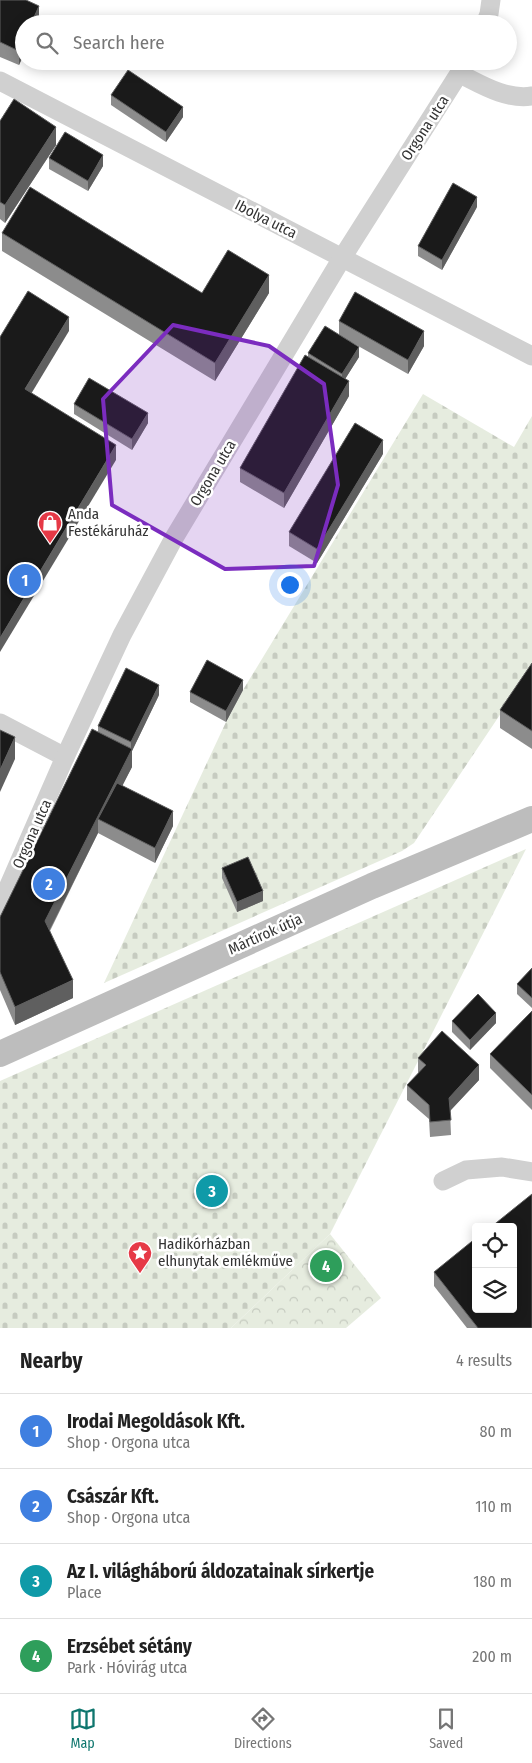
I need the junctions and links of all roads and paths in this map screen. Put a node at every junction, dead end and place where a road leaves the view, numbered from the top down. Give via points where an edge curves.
1 (491, 0) edge
2 (489, 15) edge
3 (461, 70) edge
4 (468, 70) edge
5 (0, 82) edge
6 (532, 96) edge
7 (342, 258) junction
8 (532, 356) edge
9 (0, 723) edge
10 (65, 758) junction
11 (532, 818) edge
12 (0, 906) edge
13 (0, 1054) edge
14 (532, 1172) edge
15 (443, 1181) dead end

1 - 2 street
3 - 7 street, Orgona utca
4 - 6 street via 505,95
5 - 7 street, Ibolya utca
7 - 8 street, Ibolya utca
7 - 10 street, Orgona utca via 174,538 122,635
9 - 10 street
10 - 12 street, Orgona utca
11 - 13 street, Mártírok útja via 372,886
14 - 15 street via 502,1167 466,1170

